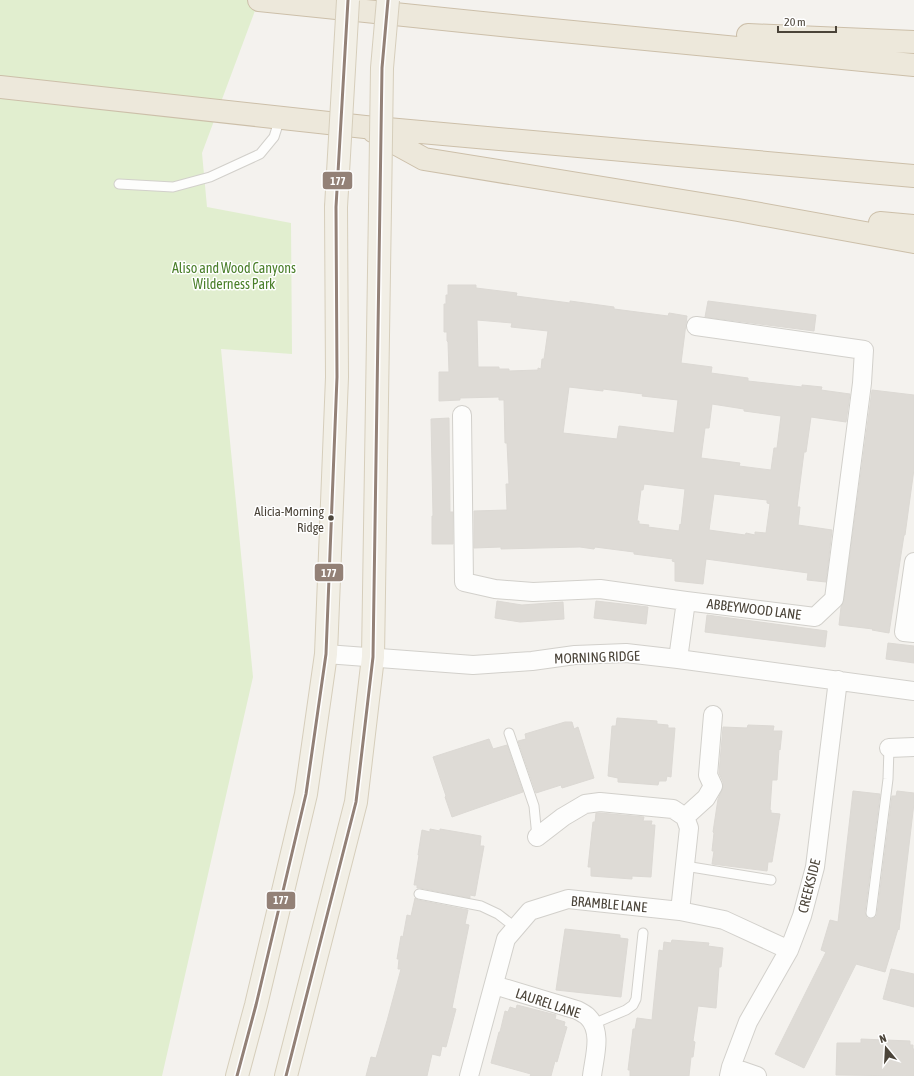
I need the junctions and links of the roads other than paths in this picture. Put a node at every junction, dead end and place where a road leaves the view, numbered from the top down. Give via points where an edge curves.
1 (259, 0) edge
2 (348, 0) edge
3 (388, 0) edge
4 (521, 27) junction
5 (914, 42) edge
6 (914, 65) edge
7 (0, 86) edge
8 (280, 118) junction
9 (365, 127) junction
10 (914, 176) edge
11 (119, 184) dead end
12 (738, 210) junction
13 (914, 226) edge
14 (914, 242) edge
15 (696, 326) dead end
16 (462, 415) dead end
17 (914, 562) edge
18 (686, 601) junction
19 (914, 633) edge
20 (326, 654) junction
21 (373, 658) junction
22 (678, 659) junction
23 (838, 680) junction
24 (914, 691) edge
25 (713, 715) dead end
26 (509, 733) dead end
27 (914, 747) edge
28 (889, 748) joint
29 (685, 817) junction
30 (537, 836) joint
31 (685, 866) junction
32 (771, 880) dead end
33 (419, 894) dead end
34 (680, 912) junction
35 (871, 913) dead end
36 (516, 928) junction
37 (643, 933) dead end
38 (789, 950) junction
39 (494, 985) junction
40 (593, 1024) junction
41 (730, 1072) edge
42 (237, 1076) edge
43 (286, 1076) edge
44 (469, 1076) edge
45 (592, 1076) edge
46 (758, 1076) edge

1 - 4 highway
2 - 20 main road, bridge via 336,207 337,377
3 - 21 main road, bridge via 382,68
4 - 5 highway
4 - 6 highway
7 - 8 highway
8 - 9 highway
8 - 11 lane via 274,137 260,154 210,178 173,187
9 - 10 highway
9 - 12 highway via 424,159
12 - 13 highway
12 - 14 highway
15 - 18 street, ABBEYWOOD LANE via 864,350 834,599 815,616
16 - 18 street, ABBEYWOOD LANE via 464,582 495,589 533,592 600,589
17 - 19 street via 904,632
18 - 22 street
20 - 21 street, MORNING RIDGE
20 - 42 main road via 306,794
21 - 22 street, MORNING RIDGE via 473,665 626,653
21 - 43 main road via 356,802
22 - 23 street, MORNING RIDGE
23 - 24 street, MORNING RIDGE
23 - 38 street, CREEKSIDE via 815,867 802,916
25 - 29 street via 708,775 713,786 706,798
26 - 30 lane via 534,806
27 - 28 street
28 - 35 lane via 888,779
29 - 30 street via 673,809 600,802 585,804
29 - 31 street via 689,828
31 - 32 lane
31 - 34 street
33 - 36 lane via 480,906 498,914
34 - 36 street, BRAMBLE LANE via 568,899 530,911
34 - 38 street, BRAMBLE LANE via 724,920
36 - 39 street, BRAMBLE LANE via 506,939
37 - 40 lane via 636,998 633,1005
38 - 41 street, CREEKSIDE via 748,1022
39 - 40 street, LAUREL LANE via 577,1010
39 - 44 street, BRAMBLE LANE
40 - 45 street, LAUREL LANE via 597,1043
41 - 46 street

